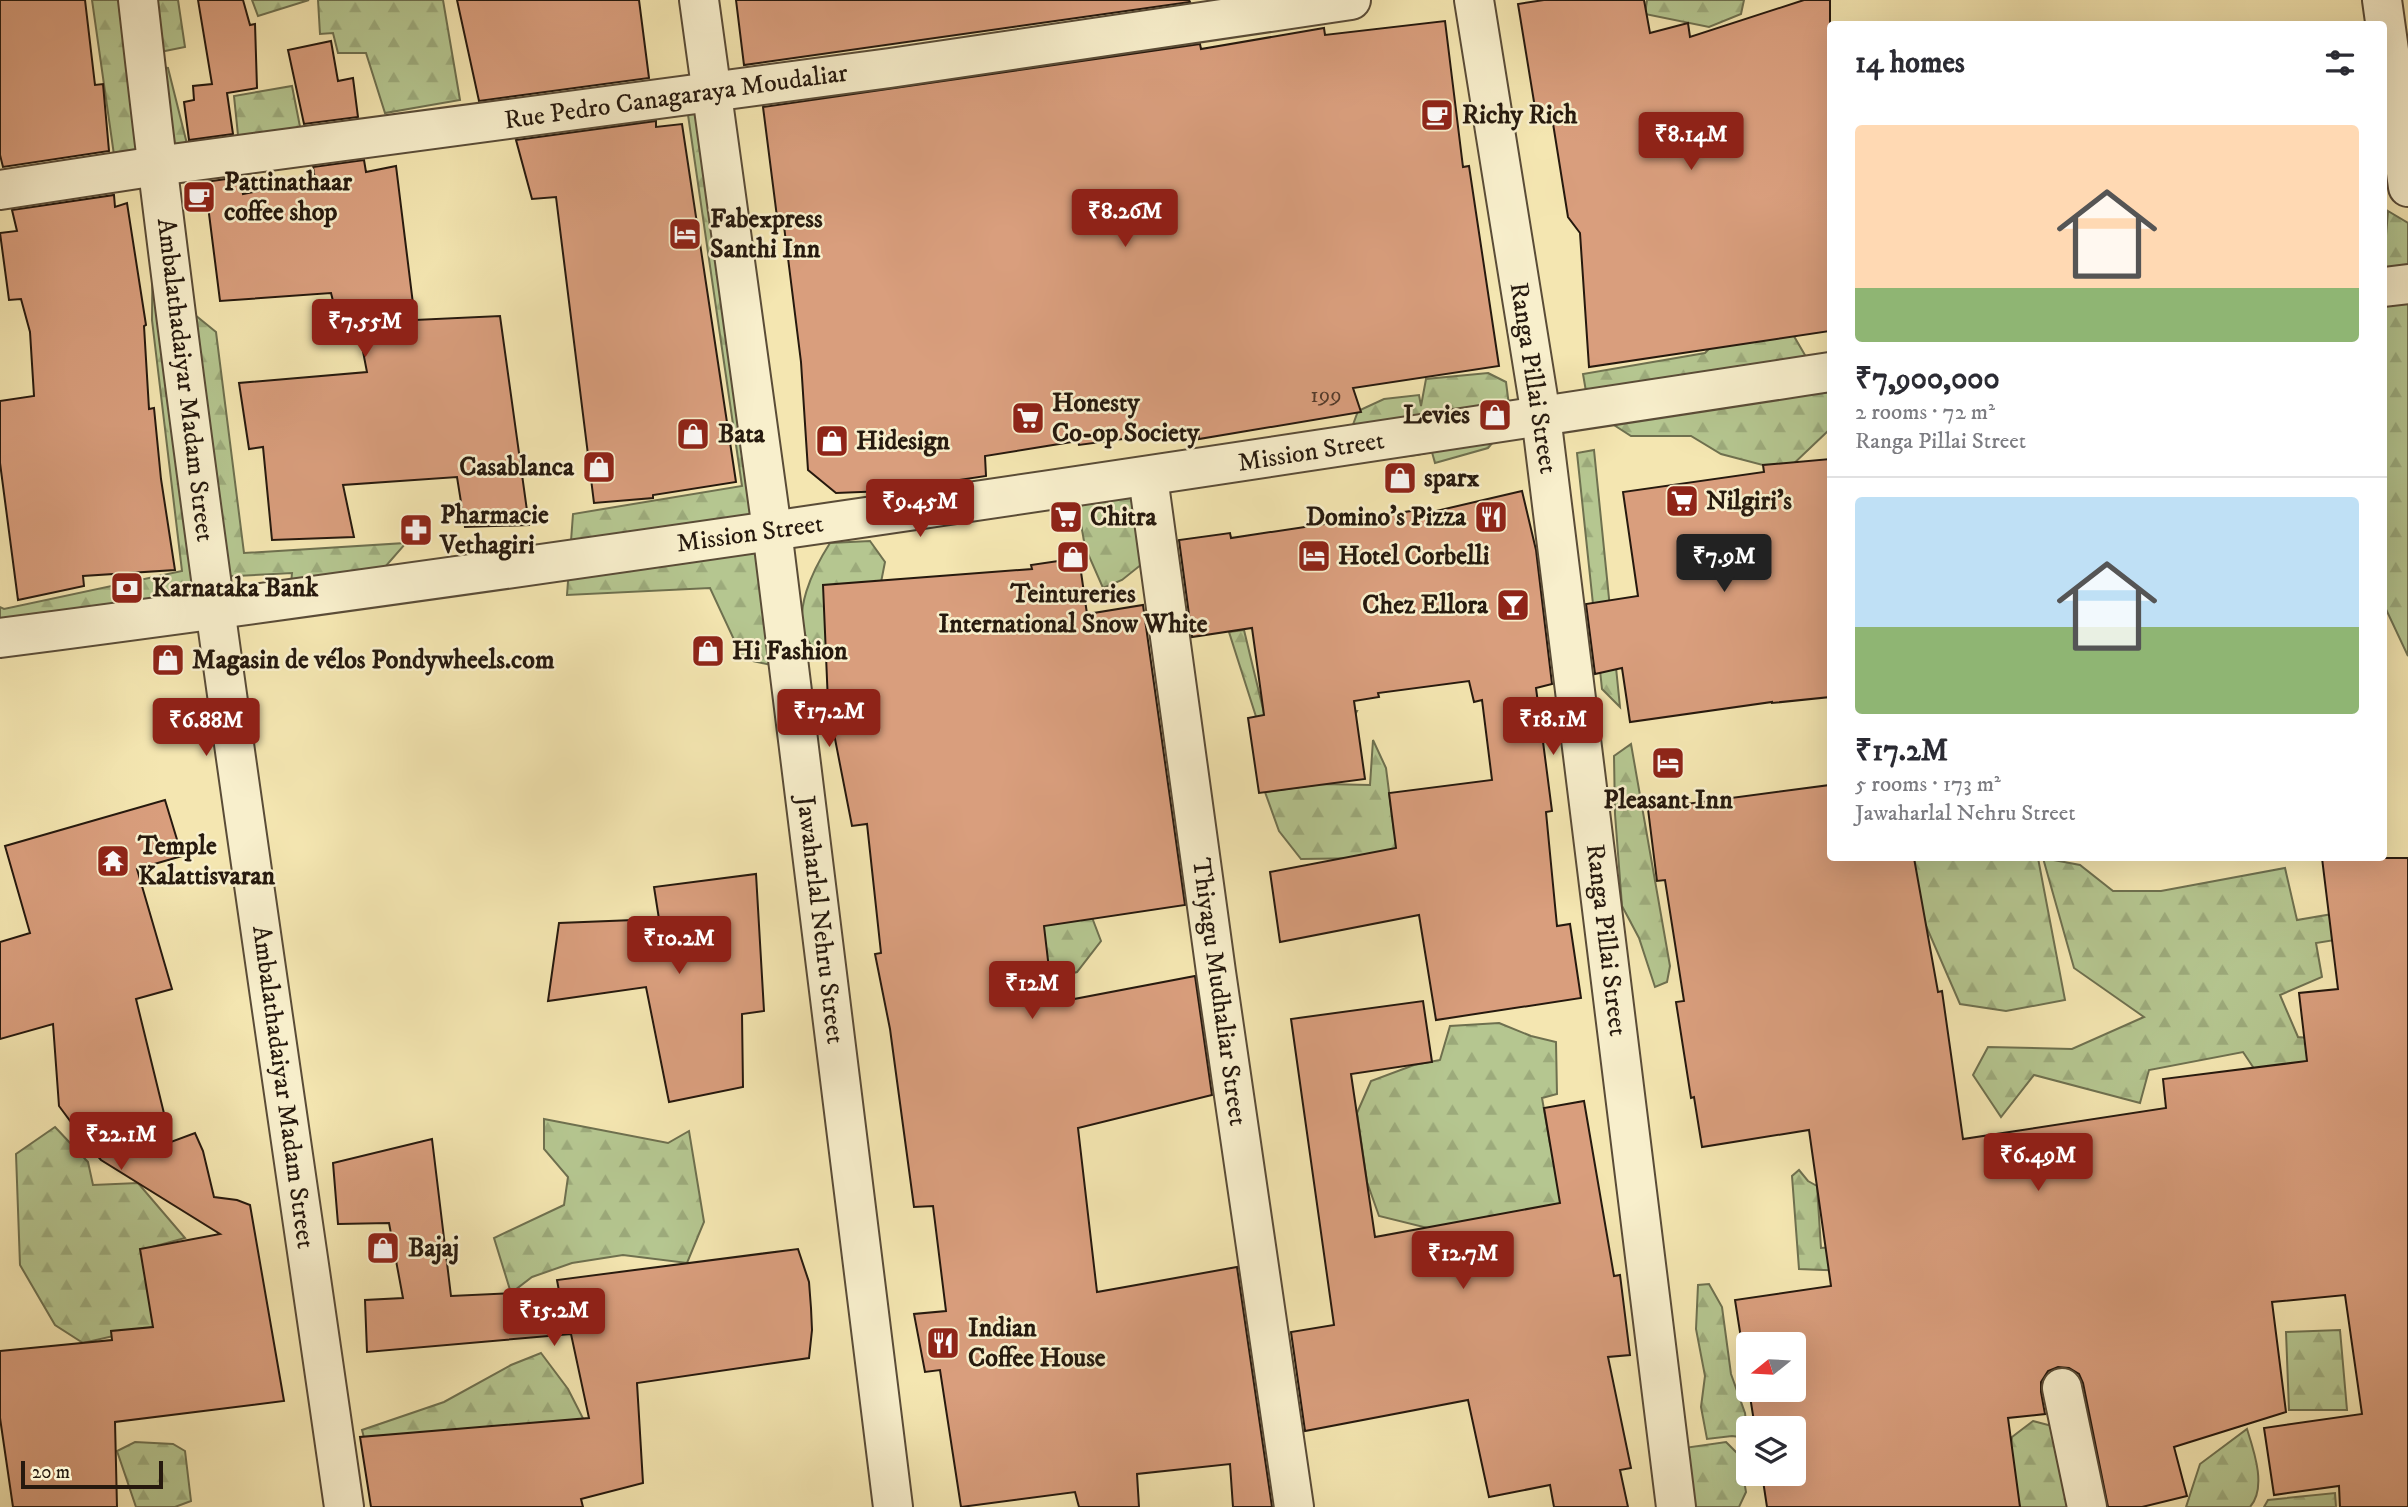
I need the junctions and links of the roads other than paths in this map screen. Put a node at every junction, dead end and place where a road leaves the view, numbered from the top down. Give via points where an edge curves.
1 (138, 0) edge
2 (699, 0) edge
3 (1351, 0) edge
4 (1474, 0) edge
5 (2382, 0) edge
6 (2385, 21) edge
7 (2387, 36) edge
8 (711, 93) junction
9 (157, 166) junction
10 (2408, 187) edge
11 (0, 190) edge
12 (2408, 284) edge
13 (2387, 287) edge
14 (1827, 372) edge
15 (1541, 416) junction
16 (1148, 477) junction
17 (772, 530) junction
18 (215, 609) junction
19 (0, 638) edge
20 (2062, 1388) dead end
21 (344, 1507) edge
22 (893, 1507) edge
23 (1294, 1507) edge
24 (1676, 1507) edge
25 (2087, 1507) edge

1 - 9 street, Ambalathadaiyar Madam Street
2 - 8 street, Jawaharlal Nehru Street
3 - 8 street, Rue Pedro Canagaraya Moudaliar
4 - 15 street, Ranga Pillai Street
5 - 6 street
7 - 10 street
8 - 9 street, Rue Pedro Canagaraya Moudaliar
8 - 17 street, Jawaharlal Nehru Street
9 - 11 street, Rue Pedro Canagaraya Moudaliar
9 - 18 street, Ambalathadaiyar Madam Street
12 - 13 street
14 - 15 street, Mission Street
15 - 16 street, Mission Street
15 - 24 street, Ranga Pillai Street
16 - 17 street, Mission Street
16 - 23 street, Thiyagu Mudhaliar Street
17 - 18 street, Mission Street
17 - 22 street, Jawaharlal Nehru Street
18 - 19 street, Mission Street
18 - 21 street, Ambalathadaiyar Madam Street
20 - 25 street

